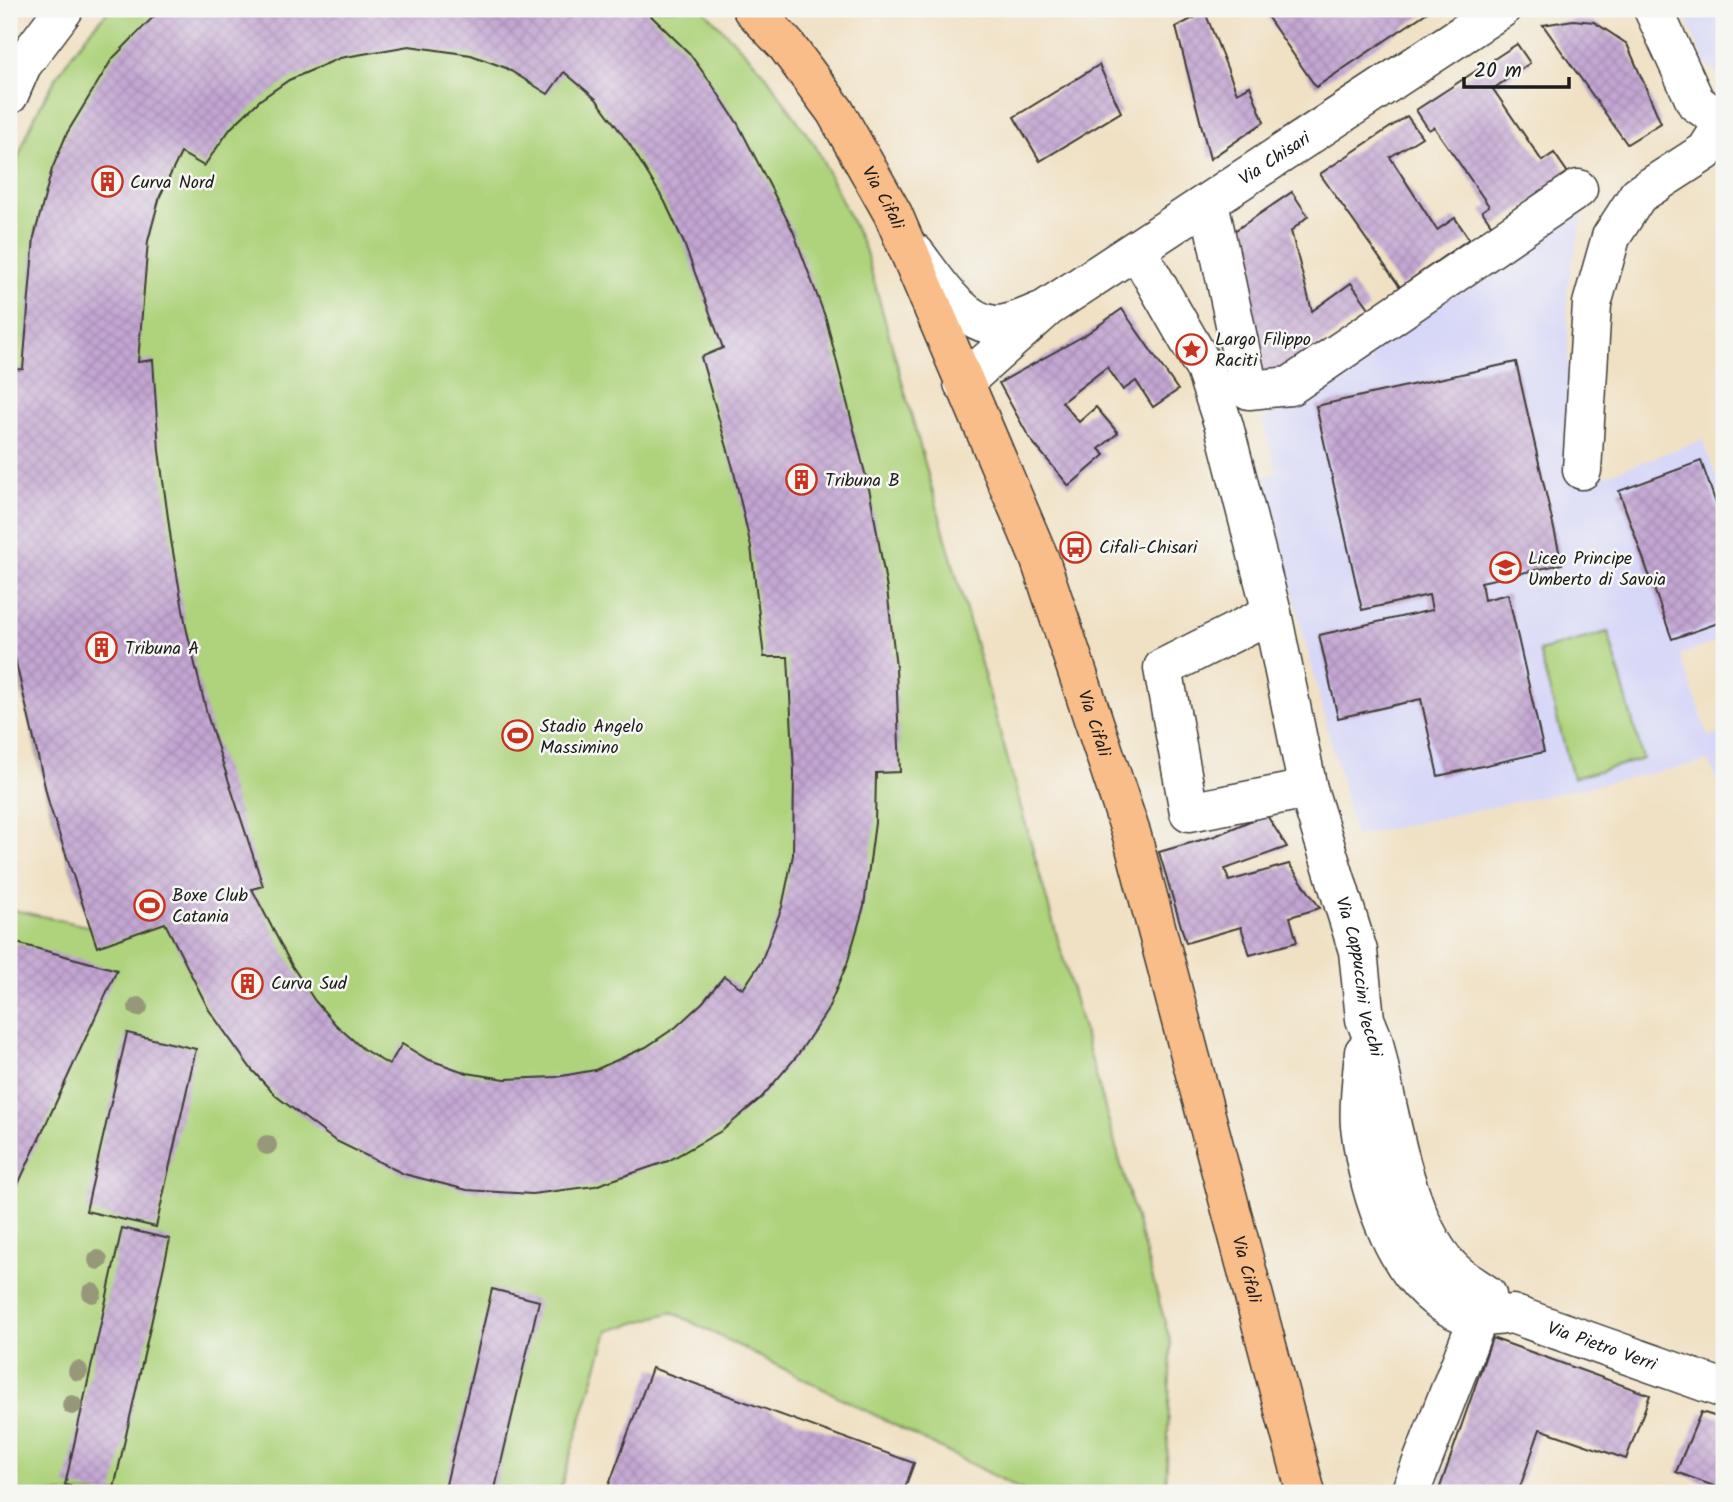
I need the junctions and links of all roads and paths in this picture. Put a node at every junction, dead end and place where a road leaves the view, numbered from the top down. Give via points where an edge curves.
1 (64, 9) edge
2 (752, 9) edge
3 (1501, 9) edge
4 (1653, 9) edge
5 (9, 95) edge
6 (1724, 122) edge
7 (1578, 189) dead end
8 (1209, 202) junction
9 (904, 240) junction
10 (1137, 250) junction
11 (1047, 309) junction
12 (963, 383) junction
13 (1582, 470) dead end
14 (1272, 613) junction
15 (1308, 789) junction
16 (1480, 1317) junction
17 (1724, 1389) edge
18 (1306, 1493) edge
19 (1410, 1493) edge

1 - 5 street via 22,65
2 - 9 main road, Via Cifali via 786,45 835,111
3 - 8 street, Via Chisari
4 - 6 street via 1696,103
6 - 13 street via 1706,151 1638,195 1611,237 1592,304
7 - 8 street via 1290,386 1249,390
8 - 10 street, Via Chisari
9 - 11 street via 950,297 981,321 1008,324
9 - 12 main road, Via Cifali
10 - 11 street, Via Chisari
10 - 14 street, Via Cappuccini Vecchi via 1205,369
11 - 12 street
12 - 18 main road, Via Cifali via 1040,560 1132,836
14 - 15 street, Via Cappuccini Vecchi
14 - 15 street via 1163,668 1189,812
15 - 16 street, Via Cappuccini Vecchi via 1358,951 1365,1019 1360,1124 1369,1179 1406,1266 1428,1291 1463,1313
16 - 17 street, Via Pietro Verri via 1512,1314
16 - 19 street

